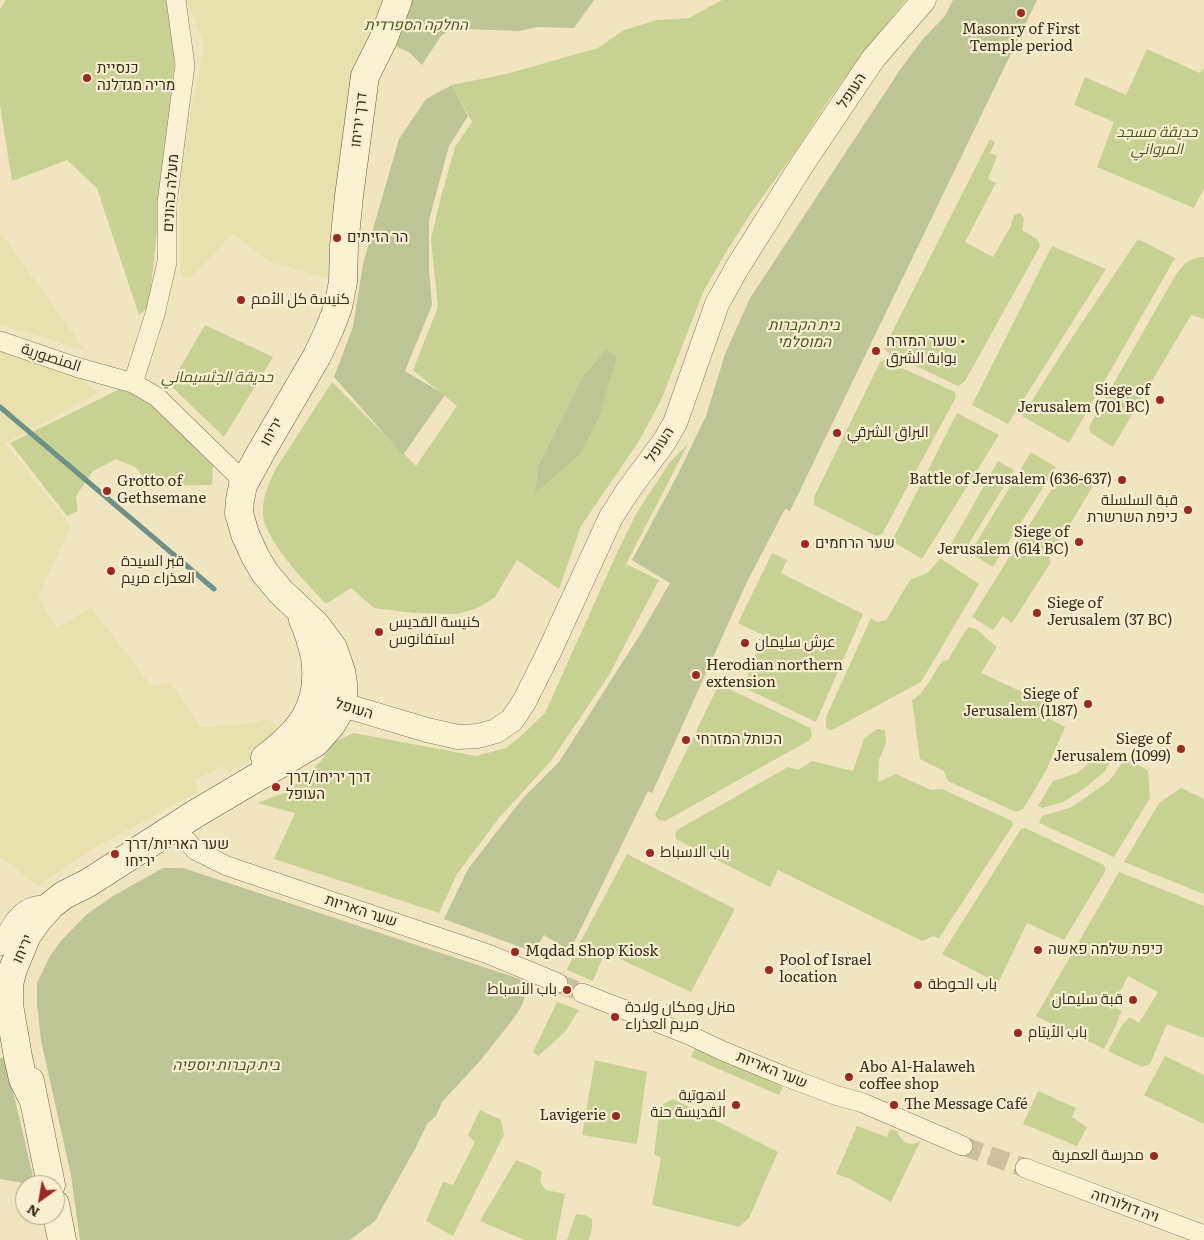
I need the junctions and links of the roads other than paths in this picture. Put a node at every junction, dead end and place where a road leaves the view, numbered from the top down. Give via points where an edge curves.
1 (176, 0) edge
2 (398, 0) edge
3 (924, 0) edge
4 (344, 246) joint
5 (0, 341) edge
6 (133, 382) junction
7 (243, 485) junction
8 (297, 608) junction
9 (314, 697) junction
10 (341, 705) junction
11 (229, 793) junction
12 (172, 828) junction
13 (88, 883) junction
14 (51, 905) junction
15 (0, 946) edge
16 (558, 983) tunnel mouth
17 (582, 993) tunnel mouth
18 (33, 1098) junction
19 (963, 1146) tunnel mouth
20 (1025, 1168) tunnel mouth
21 (49, 1175) edge
22 (59, 1225) edge
23 (1204, 1235) edge
24 (62, 1240) edge

1 - 6 street, מעלה כהונים via 185,65 168,203 167,262 155,314
2 - 4 main road, דרך יריחו via 365,76
3 - 10 street, העופל via 874,59 737,268 717,304 675,423 611,517 549,652 512,720 496,731 458,737
4 - 7 main road, יריחו via 343,282 330,328
5 - 6 street, المنصورية
6 - 7 street, المنصورية via 157,397 236,474
7 - 8 main road, יריחו via 239,513 248,543 266,573
8 - 9 main road, יריחו via 314,651
8 - 10 main road, יריחו via 316,625 333,648 342,671
9 - 10 street, העופל
9 - 11 main road, יריחו via 292,736
10 - 11 main road, יריחו via 331,725 315,743
11 - 12 main road, יריחו
12 - 13 main road, יריחו
12 - 16 street, שער האריות via 195,850 227,866 488,954
13 - 14 main road, יריחו
13 - 18 main road, יריחו via 39,940 24,976 20,998 22,1028
14 - 15 street via 35,906 22,912
14 - 18 main road, יריחו via 27,935 9,984 9,1005 18,1057 23,1079
17 - 19 street, שער האריות via 784,1076 863,1103
18 - 21 main road, יריחו
20 - 23 street, ויה דולורוזה
22 - 24 main road

